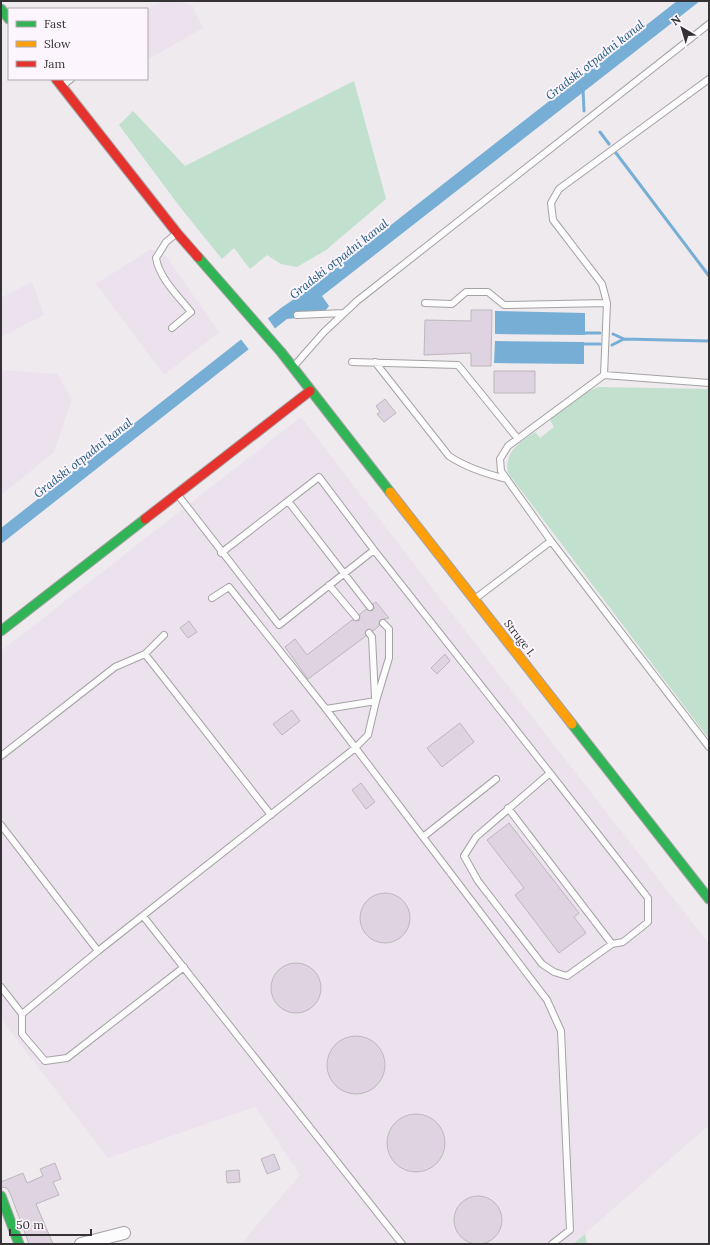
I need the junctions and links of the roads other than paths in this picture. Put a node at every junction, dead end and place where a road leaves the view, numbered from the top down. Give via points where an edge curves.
1 (1, 9) edge
2 (8, 18) edge
3 (709, 24) edge
4 (709, 78) edge
5 (59, 82) edge
6 (176, 233) junction
7 (425, 303) dead end
8 (608, 303) junction
9 (344, 313) junction
10 (297, 315) dead end
11 (172, 328) dead end
12 (352, 362) dead end
13 (375, 362) junction
14 (293, 367) junction
15 (604, 376) junction
16 (709, 383) edge
17 (310, 391) junction
18 (518, 439) junction
19 (507, 478) junction
20 (177, 493) junction
21 (288, 501) junction
22 (551, 542) junction
23 (374, 550) junction
24 (221, 553) junction
25 (343, 574) junction
26 (329, 585) junction
27 (212, 598) dead end
28 (474, 599) junction
29 (370, 606) dead end
30 (356, 617) dead end
31 (383, 622) dead end
32 (1, 631) edge
33 (369, 633) dead end
34 (164, 635) dead end
35 (145, 654) junction
36 (376, 701) junction
37 (326, 709) junction
38 (709, 747) edge
39 (354, 749) junction
40 (1, 756) edge
41 (550, 773) junction
42 (496, 779) dead end
43 (508, 808) junction
44 (271, 815) junction
45 (1, 825) edge
46 (423, 837) junction
47 (709, 899) edge
48 (143, 916) junction
49 (612, 944) junction
50 (98, 951) junction
51 (184, 967) junction
52 (1, 987) edge
53 (22, 1014) junction
54 (1, 1196) edge
55 (124, 1233) dead end
56 (19, 1244) edge
57 (81, 1244) edge
58 (402, 1244) edge
59 (552, 1244) edge

1 - 2 street
3 - 9 lane
4 - 8 lane via 559,189 551,203 553,220 602,284
5 - 6 street, Struge I.
6 - 11 lane via 166,242 156,258 161,274 191,312
6 - 14 street, Struge I.
7 - 8 lane via 452,304 466,292 488,292 504,305
8 - 15 lane
9 - 10 lane
9 - 14 lane
12 - 13 lane
13 - 18 lane via 458,365
13 - 19 lane via 449,456 460,464 486,474
14 - 17 street, Struge I.
15 - 16 lane
15 - 18 lane
17 - 20 street
17 - 28 street, Struge I.
18 - 19 lane via 508,446 500,458 502,471
19 - 22 lane
20 - 24 lane
20 - 32 street
21 - 23 lane via 320,477
21 - 24 lane
21 - 25 lane
22 - 28 lane
22 - 38 lane
23 - 25 lane
23 - 41 lane
24 - 26 lane via 279,625
25 - 26 lane
25 - 29 lane
26 - 30 lane
27 - 37 lane via 229,587
28 - 47 street, Struge I.
31 - 36 lane via 389,629 389,658
33 - 36 lane via 372,637
34 - 35 lane
35 - 40 lane via 115,667
35 - 44 lane
36 - 37 lane
36 - 39 lane via 368,735
37 - 39 lane
39 - 44 lane
39 - 46 lane
41 - 43 lane
41 - 49 lane via 648,898 648,922 623,942
42 - 46 lane
43 - 49 lane
43 - 49 lane via 476,837 464,856 478,881 542,964 554,972 567,976
44 - 48 lane
45 - 50 lane
46 - 59 lane via 546,1000 561,1031 570,1230
48 - 50 lane
48 - 51 lane
50 - 53 lane
51 - 53 lane via 67,1058 45,1061 22,1034
51 - 58 lane
52 - 53 lane
54 - 56 street
55 - 57 street

